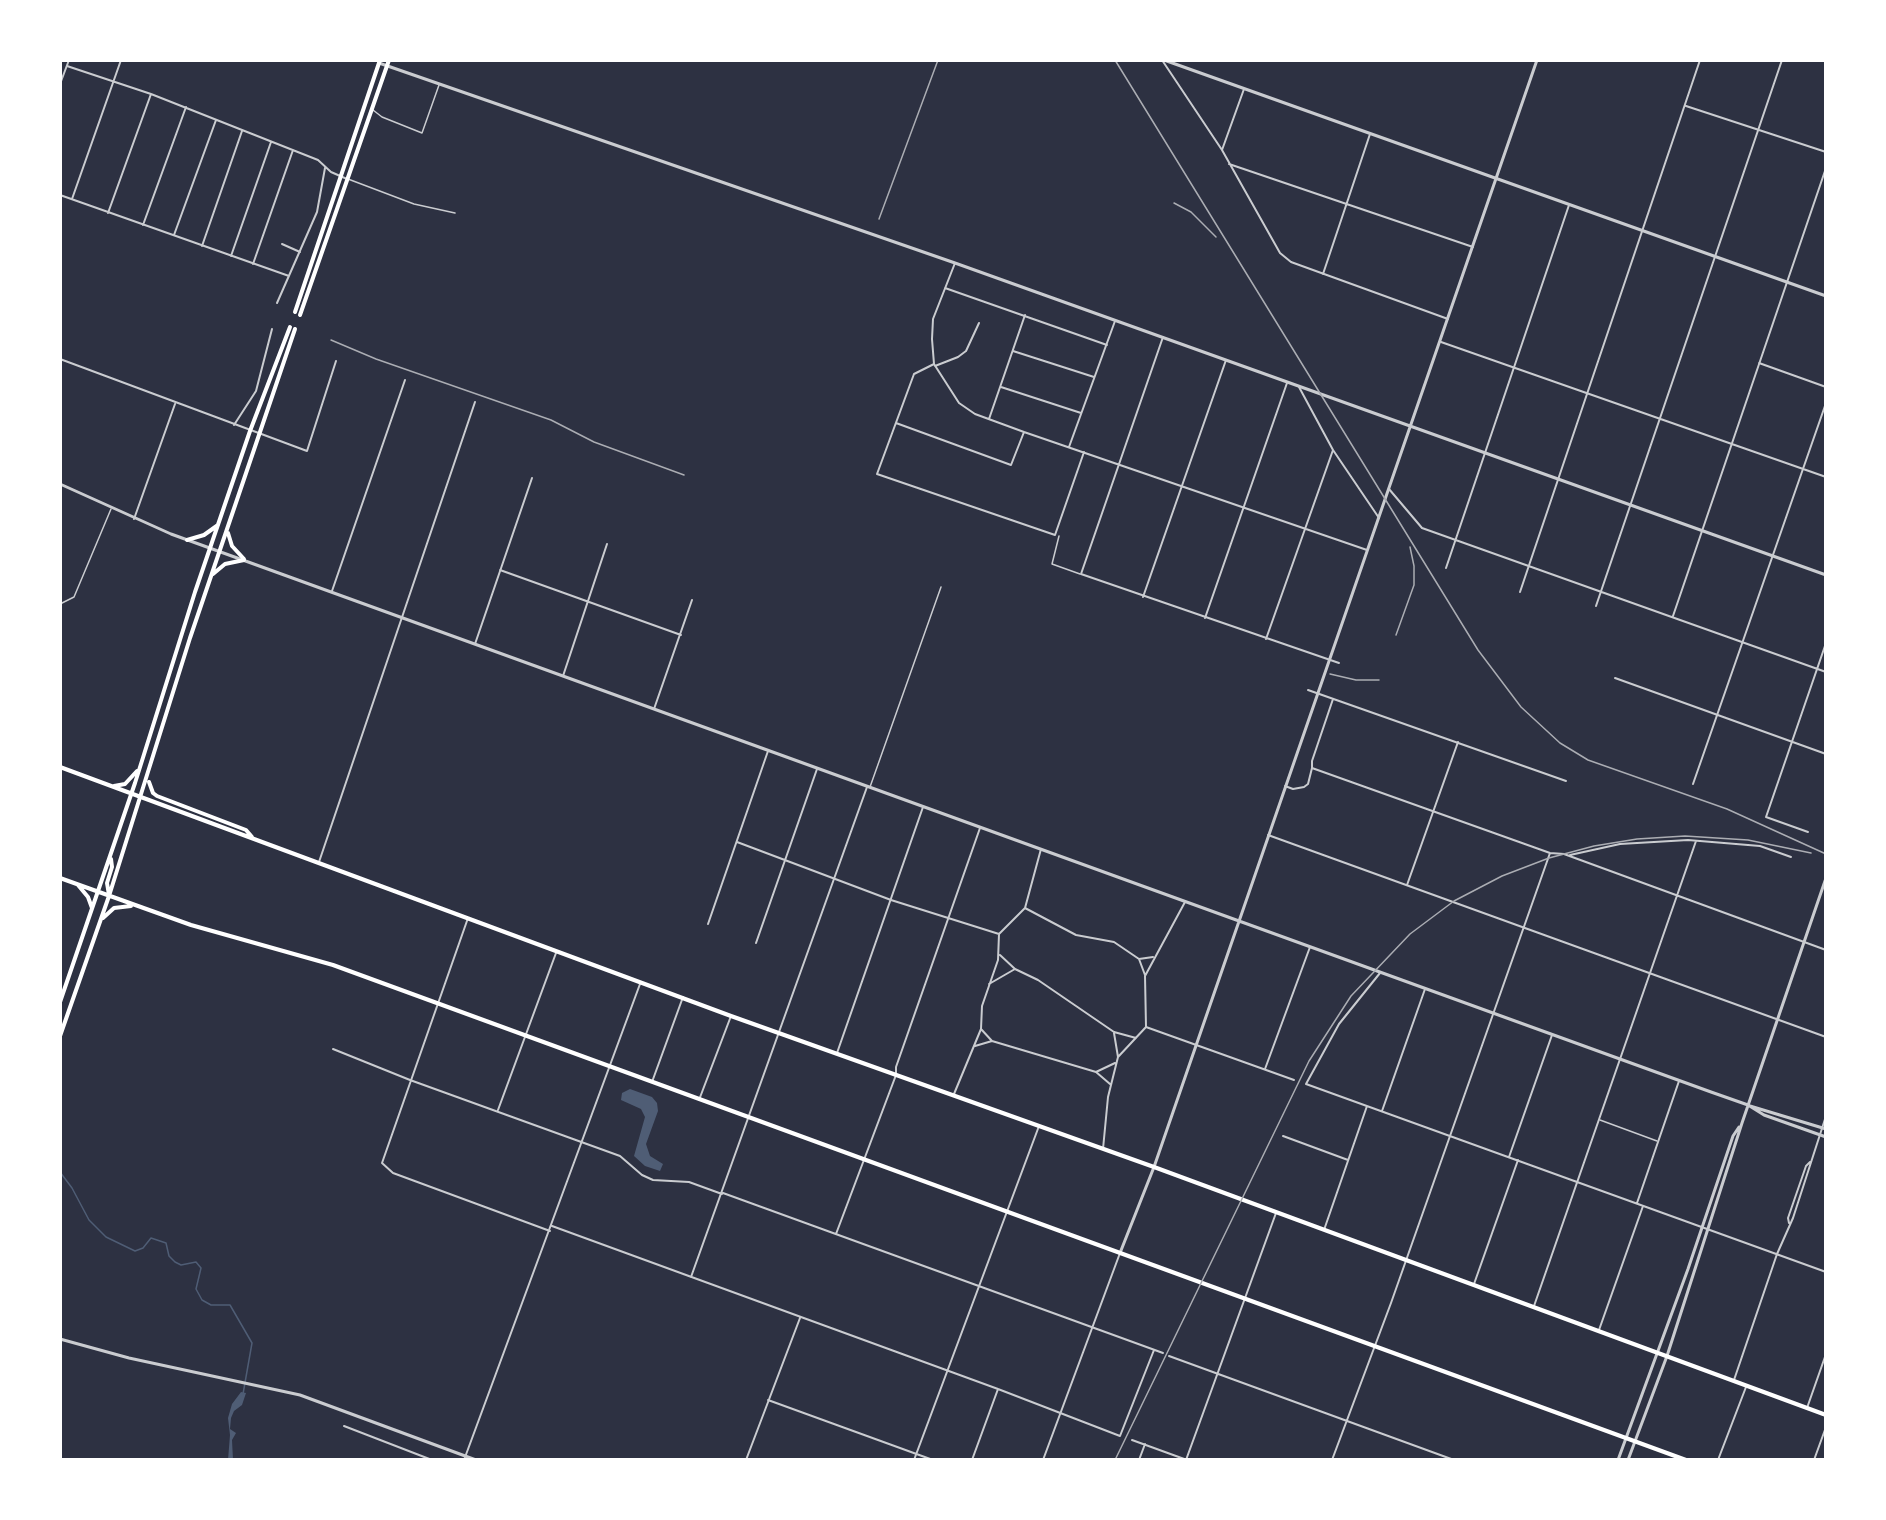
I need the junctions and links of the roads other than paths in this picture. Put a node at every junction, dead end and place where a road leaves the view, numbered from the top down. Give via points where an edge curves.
1 (69, 60) edge
2 (121, 60) edge
3 (389, 60) edge
4 (1163, 60) edge
5 (1537, 60) edge
6 (1700, 60) edge
7 (1782, 60) edge
8 (379, 62) edge
9 (67, 66) junction
10 (387, 66) junction
11 (114, 81) junction
12 (60, 84) edge
13 (439, 84) junction
14 (1244, 89) junction
15 (151, 94) junction
16 (1685, 105) junction
17 (186, 107) junction
18 (372, 109) junction
19 (216, 120) junction
20 (1759, 129) junction
21 (242, 131) junction
22 (1370, 134) junction
23 (272, 142) junction
24 (293, 150) junction
25 (1222, 150) junction
26 (1826, 152) edge
27 (1229, 164) junction
28 (325, 168) junction
29 (1826, 168) edge
30 (340, 176) junction
31 (1498, 178) junction
32 (347, 179) junction
33 (60, 195) edge
34 (72, 199) junction
35 (1346, 205) junction
36 (1569, 205) junction
37 (108, 213) junction
38 (455, 213) dead end
39 (143, 225) junction
40 (1643, 231) junction
41 (174, 235) junction
42 (282, 244) dead end
43 (202, 246) junction
44 (1473, 247) junction
45 (300, 252) junction
46 (231, 256) junction
47 (1716, 257) junction
48 (955, 263) junction
49 (253, 264) junction
50 (1323, 274) junction
51 (289, 276) junction
52 (1787, 282) junction
53 (945, 287) junction
54 (1826, 296) edge
55 (277, 303) dead end
56 (295, 312) dead end
57 (300, 315) dead end
58 (1025, 315) junction
59 (1448, 319) junction
60 (1115, 321) junction
61 (979, 323) dead end
62 (290, 327) dead end
63 (272, 329) dead end
64 (295, 329) dead end
65 (1163, 337) junction
66 (1441, 342) junction
67 (1107, 345) junction
68 (1013, 351) junction
69 (60, 359) edge
70 (1226, 360) junction
71 (336, 361) dead end
72 (1759, 363) junction
73 (934, 365) junction
74 (1515, 366) junction
75 (1094, 377) junction
76 (405, 380) dead end
77 (1288, 381) junction
78 (1298, 384) junction
79 (1000, 387) junction
80 (1826, 387) edge
81 (1587, 392) junction
82 (475, 402) dead end
83 (1826, 403) edge
84 (174, 404) junction
85 (1081, 413) junction
86 (1660, 418) junction
87 (989, 419) junction
88 (896, 423) junction
89 (234, 425) junction
90 (1411, 426) junction
91 (250, 431) junction
92 (1024, 432) junction
93 (258, 434) junction
94 (1732, 444) junction
95 (1069, 447) junction
96 (1333, 450) junction
97 (1084, 452) junction
98 (1485, 453) junction
99 (1118, 464) junction
100 (1804, 469) junction
101 (1826, 477) edge
102 (532, 478) dead end
103 (1557, 478) junction
104 (60, 484) edge
105 (1181, 486) junction
106 (1389, 489) junction
107 (1631, 505) junction
108 (1244, 507) junction
109 (111, 509) junction
110 (1379, 518) junction
111 (134, 519) junction
112 (218, 524) junction
113 (1305, 529) junction
114 (228, 530) junction
115 (1702, 530) junction
116 (1059, 536) dead end
117 (188, 540) junction
118 (1456, 540) junction
119 (607, 544) dead end
120 (210, 548) junction
121 (1367, 550) junction
122 (220, 551) junction
123 (1773, 555) junction
124 (244, 560) junction
125 (1528, 565) junction
126 (1446, 568) dead end
127 (500, 570) junction
128 (212, 574) junction
129 (1081, 574) junction
130 (1826, 575) edge
131 (941, 587) dead end
132 (332, 591) junction
133 (1601, 591) junction
134 (1520, 592) dead end
135 (1143, 597) junction
136 (692, 600) dead end
137 (589, 601) junction
138 (60, 604) edge
139 (1596, 606) dead end
140 (402, 616) junction
141 (1672, 617) junction
142 (1205, 618) junction
143 (681, 635) junction
144 (1266, 639) junction
145 (1744, 642) junction
146 (1826, 643) edge
147 (475, 644) junction
148 (1339, 663) dead end
149 (1817, 669) junction
150 (1826, 672) edge
151 (563, 676) junction
152 (1615, 678) dead end
153 (1308, 690) dead end
154 (1333, 699) junction
155 (654, 709) junction
156 (1718, 715) junction
157 (1458, 742) junction
158 (1793, 742) junction
159 (768, 751) junction
160 (1826, 754) edge
161 (60, 767) edge
162 (139, 768) junction
163 (1312, 768) junction
164 (817, 769) junction
165 (148, 777) junction
166 (1566, 781) dead end
167 (1693, 784) dead end
168 (110, 786) junction
169 (1285, 786) junction
170 (868, 787) junction
171 (131, 794) junction
172 (142, 799) junction
173 (924, 807) junction
174 (1433, 812) junction
175 (980, 828) junction
176 (1808, 832) dead end
177 (1268, 835) junction
178 (253, 837) junction
179 (1696, 841) junction
180 (737, 842) junction
181 (1041, 849) junction
182 (1550, 853) junction
183 (110, 855) junction
184 (1570, 856) junction
185 (1791, 857) dead end
186 (786, 860) junction
187 (319, 862) junction
188 (60, 878) edge
189 (1826, 878) edge
190 (834, 879) junction
191 (77, 884) junction
192 (1407, 885) junction
193 (98, 892) junction
194 (110, 896) junction
195 (1677, 897) junction
196 (891, 900) junction
197 (1185, 902) junction
198 (135, 906) junction
199 (1025, 908) junction
200 (92, 909) junction
201 (468, 918) junction
202 (948, 920) junction
203 (101, 921) junction
204 (1237, 921) junction
205 (708, 924) dead end
206 (1524, 927) junction
207 (999, 934) junction
208 (1804, 942) junction
209 (756, 943) dead end
210 (1310, 947) junction
211 (557, 950) junction
212 (1826, 950) edge
213 (999, 954) junction
214 (1153, 957) junction
215 (1139, 959) junction
216 (1015, 969) junction
217 (1380, 973) junction
218 (1650, 974) junction
219 (1145, 976) junction
220 (641, 981) junction
221 (989, 984) junction
222 (1425, 989) junction
223 (683, 997) junction
224 (60, 1002) edge
225 (438, 1004) junction
226 (1494, 1014) junction
227 (731, 1016) junction
228 (1778, 1019) junction
229 (1146, 1027) junction
230 (981, 1029) junction
231 (1114, 1032) junction
232 (781, 1034) junction
233 (1552, 1035) junction
234 (60, 1036) edge
235 (526, 1036) junction
236 (1826, 1037) edge
237 (1136, 1038) junction
238 (992, 1041) junction
239 (1195, 1045) junction
240 (973, 1047) junction
241 (333, 1049) dead end
242 (837, 1053) junction
243 (1118, 1057) junction
244 (1621, 1059) junction
245 (1116, 1062) junction
246 (611, 1066) junction
247 (1265, 1069) junction
248 (1096, 1072) junction
249 (896, 1075) junction
250 (410, 1080) junction
251 (1294, 1080) dead end
252 (1679, 1080) junction
253 (652, 1082) junction
254 (1110, 1084) junction
255 (954, 1094) junction
256 (699, 1100) junction
257 (1367, 1106) junction
258 (1748, 1106) junction
259 (498, 1110) junction
260 (1382, 1111) junction
261 (751, 1116) junction
262 (1826, 1116) edge
263 (1600, 1120) junction
264 (1742, 1123) junction
265 (1040, 1126) junction
266 (1824, 1128) edge
267 (1819, 1135) junction
268 (1283, 1136) dead end
269 (1450, 1137) junction
270 (1826, 1137) edge
271 (583, 1142) junction
272 (1658, 1142) junction
273 (1103, 1149) junction
274 (1509, 1156) junction
275 (864, 1159) junction
276 (1348, 1160) junction
277 (1518, 1160) junction
278 (1154, 1167) junction
279 (1578, 1182) junction
280 (722, 1193) junction
281 (1637, 1203) junction
282 (1643, 1205) junction
283 (1008, 1210) junction
284 (1276, 1213) junction
285 (552, 1226) junction
286 (1702, 1227) junction
287 (1708, 1229) junction
288 (1324, 1230) junction
289 (550, 1231) junction
290 (836, 1234) junction
291 (1120, 1253) junction
292 (1777, 1254) junction
293 (1406, 1260) junction
294 (1826, 1272) edge
295 (691, 1277) junction
296 (1474, 1284) junction
297 (980, 1286) junction
298 (1245, 1298) junction
299 (1534, 1306) junction
300 (800, 1318) junction
301 (1093, 1327) junction
302 (1599, 1330) junction
303 (60, 1339) edge
304 (1375, 1346) junction
305 (1154, 1350) junction
306 (1658, 1352) junction
307 (1163, 1353) dead end
308 (1826, 1354) edge
309 (1169, 1356) dead end
310 (1667, 1356) junction
311 (949, 1371) junction
312 (1216, 1373) junction
313 (1734, 1380) junction
314 (1747, 1385) junction
315 (998, 1389) junction
316 (768, 1400) junction
317 (1807, 1408) junction
318 (1061, 1412) junction
319 (1826, 1415) edge
320 (1347, 1420) junction
321 (344, 1426) dead end
322 (1826, 1427) edge
323 (1625, 1439) junction
324 (1132, 1440) dead end
325 (1635, 1443) junction
326 (1145, 1444) junction
327 (916, 1455) junction
328 (465, 1458) edge
329 (432, 1460) edge
330 (476, 1460) edge
331 (746, 1460) edge
332 (914, 1460) edge
333 (933, 1460) edge
334 (972, 1460) edge
335 (1043, 1460) edge
336 (1139, 1460) edge
337 (1186, 1460) edge
338 (1332, 1460) edge
339 (1454, 1460) edge
340 (1618, 1460) edge
341 (1628, 1460) edge
342 (1686, 1460) edge
343 (1718, 1460) edge
344 (1814, 1460) edge

1 - 9 street
2 - 11 street
3 - 10 main road
4 - 14 street
4 - 25 street
5 - 31 street
6 - 16 street
7 - 20 street
8 - 10 street
8 - 30 main road
9 - 11 street
9 - 12 street
10 - 13 street
10 - 18 main road
11 - 15 street
11 - 34 street
13 - 18 lane via 423,133
13 - 48 street
14 - 22 street
14 - 25 street
15 - 17 street
15 - 37 street
16 - 20 street
16 - 40 street
17 - 19 street
17 - 39 street
18 - 32 main road
19 - 21 street
19 - 41 street
20 - 26 street
20 - 47 street
21 - 23 street
21 - 43 street
22 - 31 street
22 - 35 street
23 - 24 street
23 - 46 street
24 - 28 street via 318,160
24 - 49 street
25 - 27 street
27 - 35 street
27 - 50 street via 1280,253 1291,262
28 - 30 street
28 - 45 street via 317,212
29 - 52 street
30 - 32 street
30 - 56 main road
31 - 36 street
31 - 44 street
32 - 38 lane via 414,204
32 - 57 main road
33 - 34 street
34 - 37 street
35 - 44 street
35 - 50 street
36 - 40 street
36 - 74 street
37 - 39 street
39 - 41 street
40 - 47 street
40 - 81 street
41 - 43 street
42 - 45 street
43 - 46 street
44 - 59 street
45 - 51 street
46 - 49 street
47 - 52 street
47 - 86 street
48 - 53 street
48 - 60 street
49 - 51 street
50 - 59 street
51 - 55 street
52 - 54 street
52 - 72 street
53 - 58 street
53 - 73 street via 933,319
58 - 67 street
58 - 68 street
59 - 66 street
60 - 65 street
60 - 67 street
61 - 73 street via 966,351
62 - 91 main road
63 - 89 street via 256,391
64 - 93 main road
65 - 70 street
65 - 99 street
66 - 74 street
66 - 90 street
67 - 75 street
68 - 75 street
68 - 79 street
69 - 84 street
70 - 77 street
70 - 105 street
71 - 93 street via 307,451
72 - 80 street
72 - 94 street
73 - 87 street via 958,403
73 - 88 street via 914,374
74 - 81 street
74 - 98 street
75 - 85 street
76 - 132 street
77 - 78 street
77 - 108 street
78 - 90 street
78 - 96 street
79 - 85 street
79 - 87 street
81 - 86 street
81 - 103 street
82 - 140 street
83 - 100 street
84 - 89 street
84 - 111 street
85 - 95 street
86 - 94 street
86 - 107 street
87 - 92 street
88 - 92 street via 1011,465
88 - 97 street via 877,474 1055,535
89 - 91 street
90 - 98 street
90 - 106 street
91 - 93 street
91 - 112 main road
92 - 95 street
93 - 114 main road
94 - 100 street
94 - 115 street
95 - 97 street
96 - 110 street
96 - 113 street
97 - 99 street
98 - 103 street
98 - 118 street
99 - 105 street
99 - 129 street
100 - 101 street
100 - 123 street
102 - 127 street
103 - 107 street
103 - 125 street
104 - 109 street
105 - 108 street
105 - 135 street
106 - 110 street
106 - 118 street via 1422,528
107 - 115 street
107 - 133 street
108 - 113 street
108 - 142 street
109 - 111 street
109 - 138 lane via 74,597
110 - 121 street
111 - 117 street
112 - 117 main road via 204,535
112 - 120 main road
113 - 121 street
113 - 144 street
114 - 122 main road
114 - 124 main road via 232,546
115 - 123 street
115 - 141 street
116 - 129 lane via 1052,564
117 - 120 street
118 - 125 street
118 - 126 street
119 - 137 street
120 - 122 street
120 - 162 main road
121 - 169 street
122 - 124 street
122 - 128 main road
123 - 130 street
123 - 145 street
124 - 128 main road via 225,564
124 - 132 street
125 - 133 street
125 - 134 street
127 - 137 street
127 - 147 street
128 - 165 main road
129 - 135 street
131 - 170 lane
132 - 140 street
133 - 139 street
133 - 141 street
135 - 142 street
136 - 143 street
137 - 143 street
137 - 151 street
140 - 147 street
140 - 187 street
141 - 145 street
142 - 144 street
143 - 155 street
144 - 148 street
145 - 149 street
145 - 156 street
146 - 149 street
147 - 151 street
149 - 150 street
149 - 158 street
151 - 155 street
152 - 156 street
153 - 154 street
154 - 157 street
154 - 163 street
155 - 159 street
156 - 158 street
156 - 167 street
157 - 166 street
157 - 174 street
158 - 160 street
158 - 176 street via 1766,817
159 - 164 street
159 - 180 street
161 - 168 main road
162 - 168 main road via 124,784
162 - 171 main road
163 - 169 street via 1304,787
163 - 174 street
164 - 170 street
164 - 186 street
165 - 172 main road
165 - 178 main road via 150,789 157,796 246,830
168 - 171 main road
169 - 177 street
170 - 173 street
170 - 190 street
171 - 172 main road
171 - 183 main road
172 - 178 main road
172 - 194 main road
173 - 175 street
173 - 196 street
174 - 182 street
174 - 192 street
175 - 181 street
175 - 202 street
177 - 192 street
177 - 204 street
178 - 187 main road
179 - 184 street via 1620,844
179 - 185 street via 1760,846
179 - 195 street
180 - 186 street
180 - 205 street
181 - 197 street
181 - 199 street
182 - 184 street
182 - 206 street
183 - 193 main road
183 - 194 main road
184 - 195 street
186 - 190 street
186 - 209 street
187 - 201 main road
188 - 191 main road
189 - 208 street
190 - 196 street
190 - 232 street
191 - 193 main road
191 - 200 main road
192 - 206 street
193 - 194 main road
193 - 200 main road
194 - 198 main road
194 - 203 main road
195 - 208 street
195 - 218 street
196 - 202 street
196 - 242 street
197 - 204 street
197 - 214 street
198 - 203 main road via 114,908
198 - 225 main road via 317,959
199 - 207 street
199 - 215 street via 1076,934 1114,942
200 - 224 main road
201 - 211 main road
201 - 225 street
202 - 207 street
202 - 249 street
203 - 234 main road
204 - 210 street
204 - 239 street
206 - 218 street
206 - 226 street
207 - 213 street
208 - 212 street
208 - 228 street
210 - 217 street
210 - 247 street
211 - 220 main road
211 - 235 street
213 - 216 street
213 - 221 street
214 - 215 street
214 - 219 street
215 - 219 street
216 - 221 street
216 - 231 street via 1038,980
217 - 222 street
217 - 257 street via 1339,1024 1306,1084
218 - 228 street
218 - 244 street
219 - 229 street
220 - 223 main road
220 - 246 street
221 - 230 street via 980,1015
222 - 226 street
222 - 260 street
223 - 227 main road
223 - 253 street
225 - 235 main road
225 - 250 street
226 - 233 street
226 - 269 street
227 - 232 main road
227 - 256 street
228 - 236 street
228 - 258 street
229 - 237 street
229 - 239 street
230 - 238 street
230 - 240 street
231 - 237 street
231 - 243 street
232 - 242 main road
232 - 261 street
233 - 244 street
233 - 274 street
235 - 246 main road
235 - 259 street
237 - 243 street
238 - 240 street
238 - 248 street
239 - 247 street
239 - 278 street
240 - 255 street
241 - 250 street
242 - 249 main road
243 - 245 street
244 - 252 street
244 - 263 street
245 - 248 street
245 - 254 street
246 - 253 main road
246 - 271 street
247 - 251 street
248 - 254 street
249 - 255 main road
249 - 275 street
250 - 259 street
250 - 289 street via 383,1154 382,1163 387,1170
252 - 258 street
252 - 272 street
253 - 256 main road
254 - 273 street
255 - 265 main road
256 - 261 main road
257 - 260 street
257 - 276 street
258 - 264 street
258 - 266 street via 1766,1108
258 - 267 street
259 - 271 street
260 - 269 street
261 - 275 main road
261 - 280 street
262 - 266 street
263 - 272 lane
263 - 279 street
264 - 286 street via 1733,1136
264 - 287 street
265 - 273 main road
265 - 283 street
266 - 267 street
267 - 270 street
267 - 292 street via 1800,1198
268 - 276 street
269 - 274 street
269 - 293 street
271 - 280 street via 623,1158 653,1180 689,1182
271 - 285 street
272 - 281 street
273 - 278 main road
274 - 277 street
275 - 283 main road
275 - 290 street
276 - 288 street
277 - 279 street
277 - 296 street
278 - 284 main road
278 - 291 street
279 - 281 street
279 - 299 street
280 - 290 street
280 - 295 street
281 - 282 street
282 - 286 street
282 - 302 street
283 - 291 main road
283 - 297 street
284 - 288 main road
284 - 298 street
285 - 289 street
285 - 295 street
286 - 287 street
286 - 306 street
287 - 292 street
287 - 310 street
288 - 293 main road
289 - 328 street
290 - 297 street
291 - 298 main road
291 - 301 street
292 - 294 street
292 - 313 street
293 - 296 main road
293 - 304 street
295 - 300 street
296 - 299 main road
297 - 301 street
297 - 311 street
298 - 304 main road
298 - 312 street
299 - 302 main road
300 - 311 street
300 - 316 street
301 - 305 street
301 - 318 street
302 - 306 main road
303 - 328 street via 318,1400
304 - 320 street
304 - 323 main road
305 - 307 street
305 - 318 street via 1120,1436
306 - 310 main road
306 - 323 street
308 - 317 street
309 - 312 street
310 - 313 main road
310 - 325 street
311 - 315 street
311 - 327 street
312 - 320 street
312 - 337 street
313 - 314 main road
314 - 317 main road
314 - 343 street
315 - 318 street
315 - 334 street
316 - 327 street
316 - 331 street
317 - 319 main road
318 - 335 street
320 - 338 street
320 - 339 street
321 - 329 street
322 - 344 street
323 - 325 main road
323 - 340 street
324 - 326 street
325 - 341 street
325 - 342 main road
326 - 336 street
326 - 337 street
327 - 332 street
327 - 333 street
328 - 330 street

